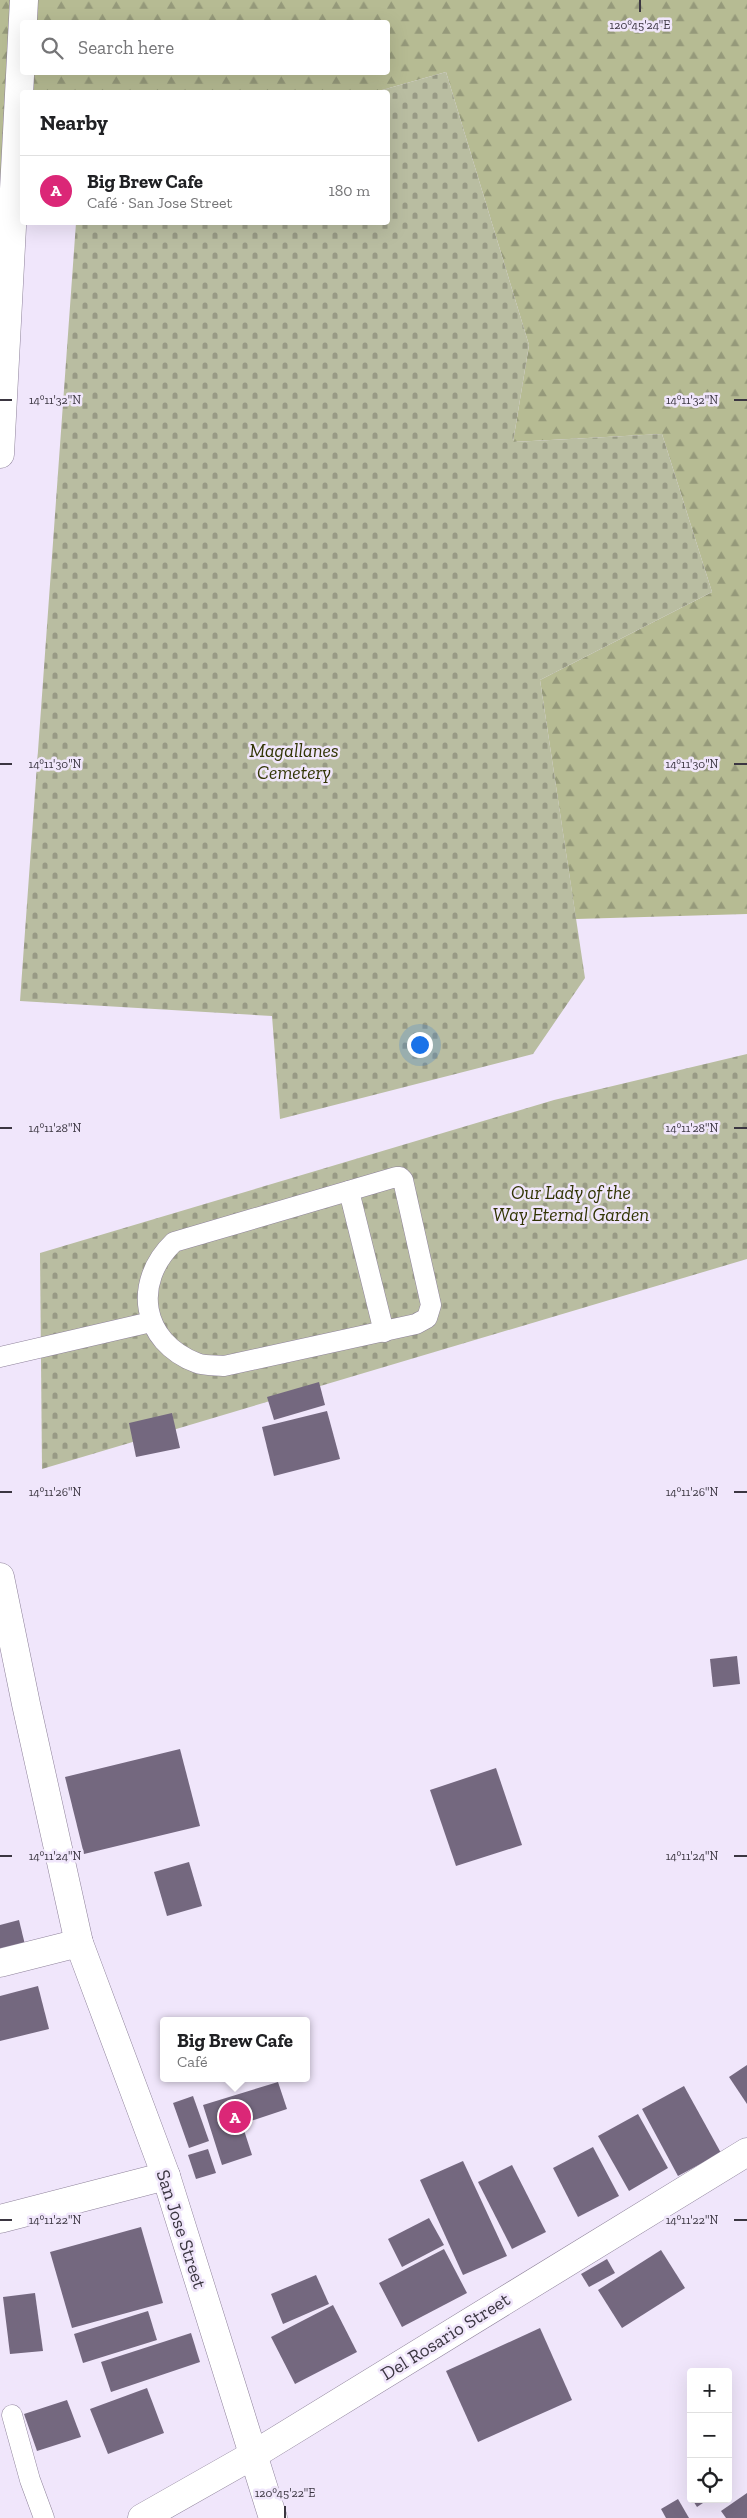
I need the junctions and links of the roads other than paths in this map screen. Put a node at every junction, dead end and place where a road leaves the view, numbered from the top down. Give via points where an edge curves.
1 (24, 0) edge
2 (23, 20) edge
3 (20, 75) edge
4 (0, 454) edge
5 (349, 1191) junction
6 (151, 1322) junction
7 (384, 1332) junction
8 (0, 1357) edge
9 (0, 1577) edge
10 (79, 1943) junction
11 (0, 1962) edge
12 (747, 2152) edge
13 (166, 2176) junction
14 (0, 2219) edge
15 (12, 2415) dead end
16 (253, 2455) junction
17 (44, 2518) edge
18 (142, 2518) edge
19 (273, 2518) edge

1 - 2 main road
3 - 4 main road
5 - 6 lane via 174,1242 165,1250 151,1278 146,1301
5 - 7 lane
5 - 7 lane via 396,1177 403,1180 431,1305 427,1318
6 - 7 lane via 178,1353 198,1364 224,1366
6 - 8 lane
9 - 10 main road, San Jose Street
10 - 11 main road
10 - 13 main road, San Jose Street
12 - 16 main road, Del Rosario Street
13 - 14 main road
13 - 16 main road, San Jose Street
15 - 17 lane
16 - 18 main road, Del Rosario Street
16 - 19 main road, San Jose Street

